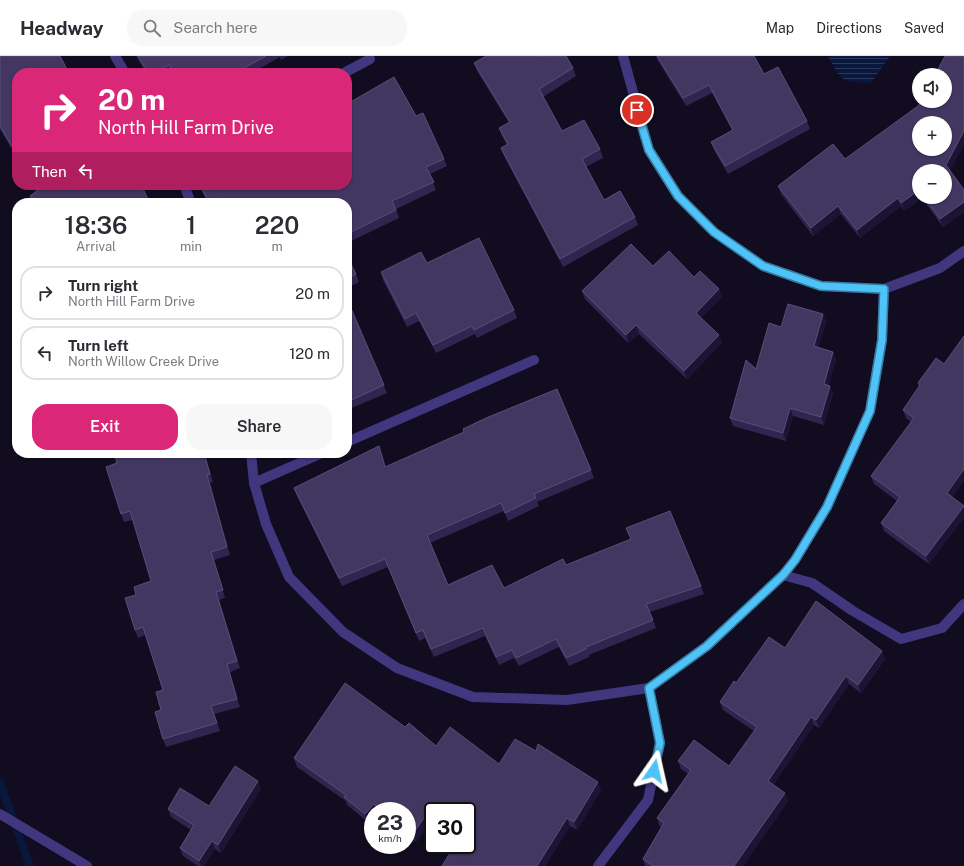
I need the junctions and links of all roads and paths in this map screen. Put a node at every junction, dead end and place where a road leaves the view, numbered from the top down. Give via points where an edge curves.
1 (115, 56) edge
2 (623, 56) edge
3 (370, 59) dead end
4 (121, 68) edge
5 (352, 69) edge
6 (964, 251) edge
7 (884, 289) junction
8 (534, 360) dead end
9 (352, 440) edge
10 (252, 458) edge
11 (311, 458) edge
12 (254, 483) junction
13 (783, 575) junction
14 (964, 604) edge
15 (649, 688) junction
16 (0, 814) edge
17 (87, 866) edge
18 (598, 866) edge

1 - 4 street
2 - 7 street via 649,150 678,196 714,232 763,266 821,286
3 - 5 street
6 - 7 street via 940,268
7 - 13 street via 882,340 870,411 827,507
8 - 9 street
10 - 12 street
11 - 12 street
12 - 15 street via 266,524 289,577 343,632 397,668 473,697 567,700
13 - 14 street via 812,583 901,639 942,628
13 - 15 street via 707,646
15 - 18 street via 660,743 648,800
16 - 17 street

